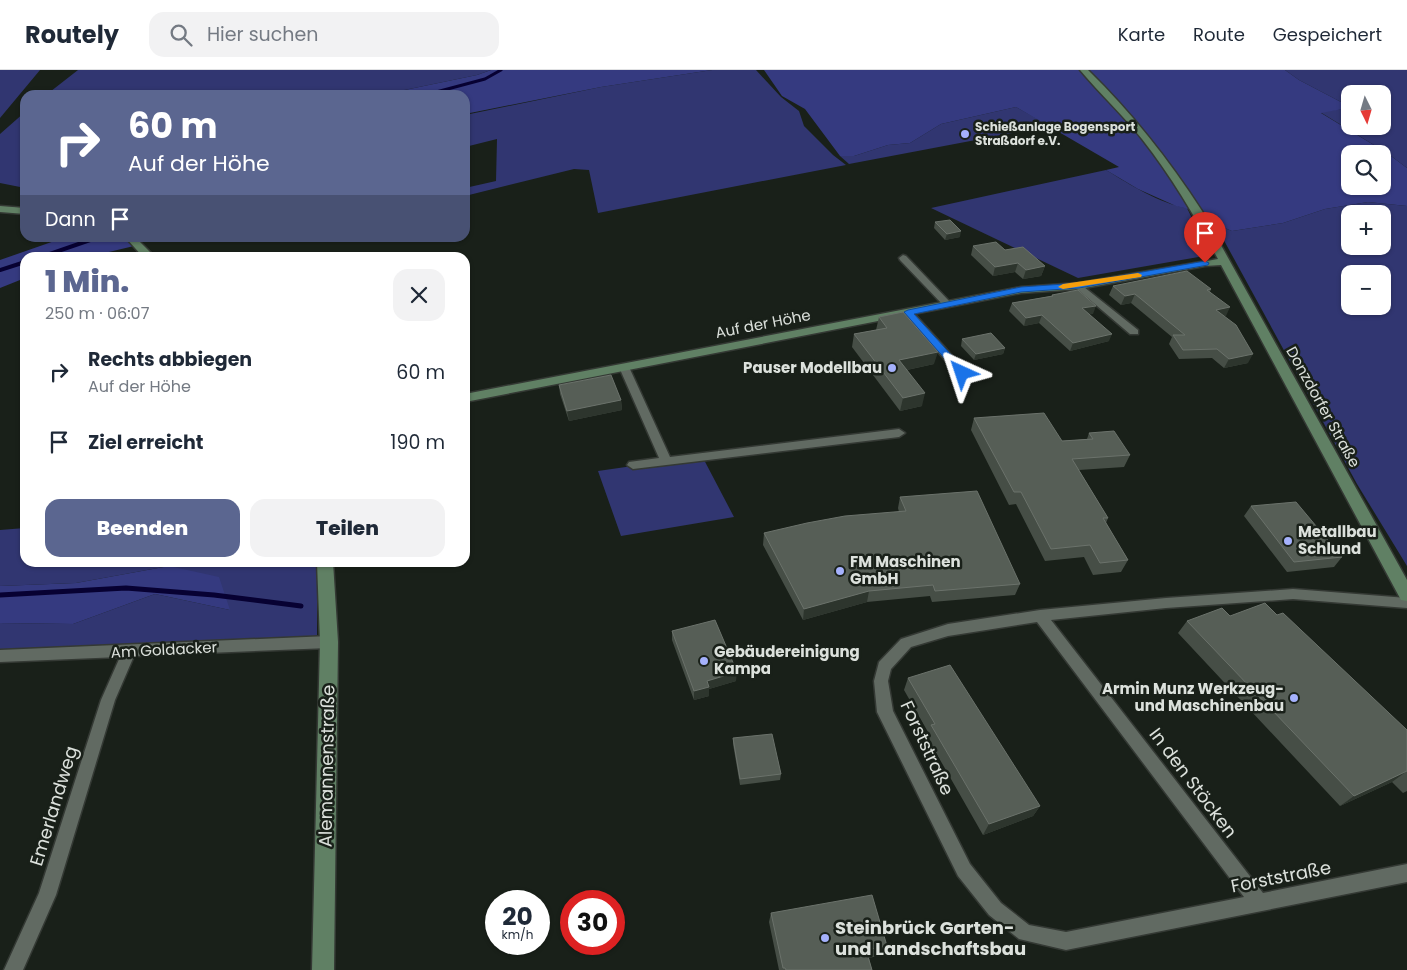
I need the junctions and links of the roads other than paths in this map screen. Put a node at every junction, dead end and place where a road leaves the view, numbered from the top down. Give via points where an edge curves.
1 (1084, 70) edge
2 (0, 209) edge
3 (20, 211) edge
4 (135, 242) edge
5 (146, 252) edge
6 (903, 258) dead end
7 (1224, 262) junction
8 (1079, 286) junction
9 (947, 304) junction
10 (908, 312) junction
11 (1134, 332) dead end
12 (624, 367) junction
13 (962, 373) dead end
14 (470, 397) edge
15 (899, 433) dead end
16 (666, 460) junction
17 (633, 464) dead end
18 (325, 567) edge
19 (1407, 595) edge
20 (1407, 603) edge
21 (1040, 616) junction
22 (329, 642) junction
23 (129, 652) junction
24 (0, 656) edge
25 (1407, 873) edge
26 (1259, 902) junction
27 (13, 970) edge
28 (323, 970) edge

1 - 7 street, Donzdorfer Straße via 1118,103 1181,186
2 - 3 street
4 - 5 street
6 - 9 street
7 - 8 street, Auf der Höhe
7 - 19 street, Donzdorfer Straße
8 - 9 street, Auf der Höhe via 1021,290
8 - 11 street
9 - 10 street, Auf der Höhe
10 - 12 street, Auf der Höhe
10 - 13 street
12 - 14 street, Auf der Höhe
12 - 16 street
15 - 16 street
16 - 17 street
18 - 22 street, Alemannenstraße
20 - 21 street, Forststraße via 1293,594
21 - 26 street, In den Stöcken
21 - 26 street, Forststraße via 948,630 906,643 884,666 884,712 964,870 995,909 1025,933 1066,941
22 - 23 street, Am Goldacker
22 - 28 street, Alemannenstraße
23 - 24 street, Am Goldacker
23 - 27 street, Emerlandweg via 108,700 47,895
25 - 26 street, Forststraße

